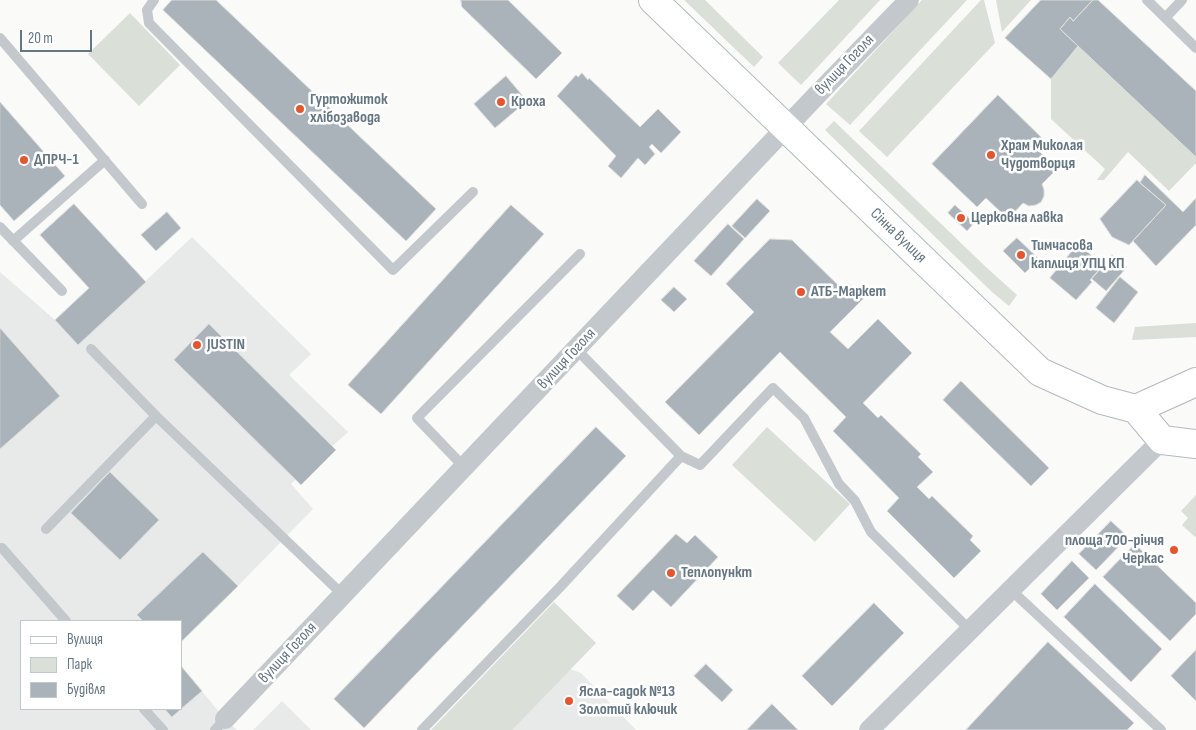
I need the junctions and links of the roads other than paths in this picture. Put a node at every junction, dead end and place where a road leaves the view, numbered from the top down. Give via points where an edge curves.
1 (154, 0) edge
2 (652, 0) edge
3 (909, 0) edge
4 (1146, 0) edge
5 (1182, 0) edge
6 (1166, 18) junction
7 (0, 38) edge
8 (1196, 48) edge
9 (786, 128) junction
10 (104, 160) junction
11 (473, 192) dead end
12 (142, 204) dead end
13 (0, 227) edge
14 (13, 241) junction
15 (580, 254) dead end
16 (62, 291) dead end
17 (91, 349) dead end
18 (576, 349) junction
19 (1196, 382) edge
20 (1136, 409) junction
21 (156, 416) junction
22 (1162, 440) junction
23 (1196, 444) edge
24 (681, 456) junction
25 (464, 467) junction
26 (46, 530) dead end
27 (0, 548) edge
28 (1011, 590) junction
29 (343, 595) junction
30 (65, 620) edge
31 (970, 630) junction
32 (145, 710) edge
33 (220, 725) edge
34 (164, 730) edge
35 (422, 730) edge
36 (869, 730) edge
37 (1161, 730) edge

1 - 11 lane via 147,10 149,23 393,270
2 - 9 main road, Сінна вулиця
3 - 9 street, вулиця Гоголя
4 - 6 lane
5 - 6 lane
6 - 8 lane
7 - 10 lane
9 - 18 street, вулиця Гоголя
9 - 20 main road, Сінна вулиця via 1040,372 1102,400
10 - 12 lane
10 - 14 lane
13 - 14 lane
14 - 16 lane
15 - 25 lane via 417,418
17 - 21 lane
18 - 24 lane
18 - 25 street, вулиця Гоголя
19 - 20 main road
20 - 22 main road
21 - 26 lane
21 - 29 lane
22 - 23 main road
22 - 28 street
24 - 31 lane via 700,466 773,388 804,418 839,484 855,501 871,532
24 - 35 lane
25 - 29 street, вулиця Гоголя
27 - 30 lane
28 - 31 street
28 - 37 lane
29 - 33 street, вулиця Гоголя
31 - 36 street
32 - 34 lane

